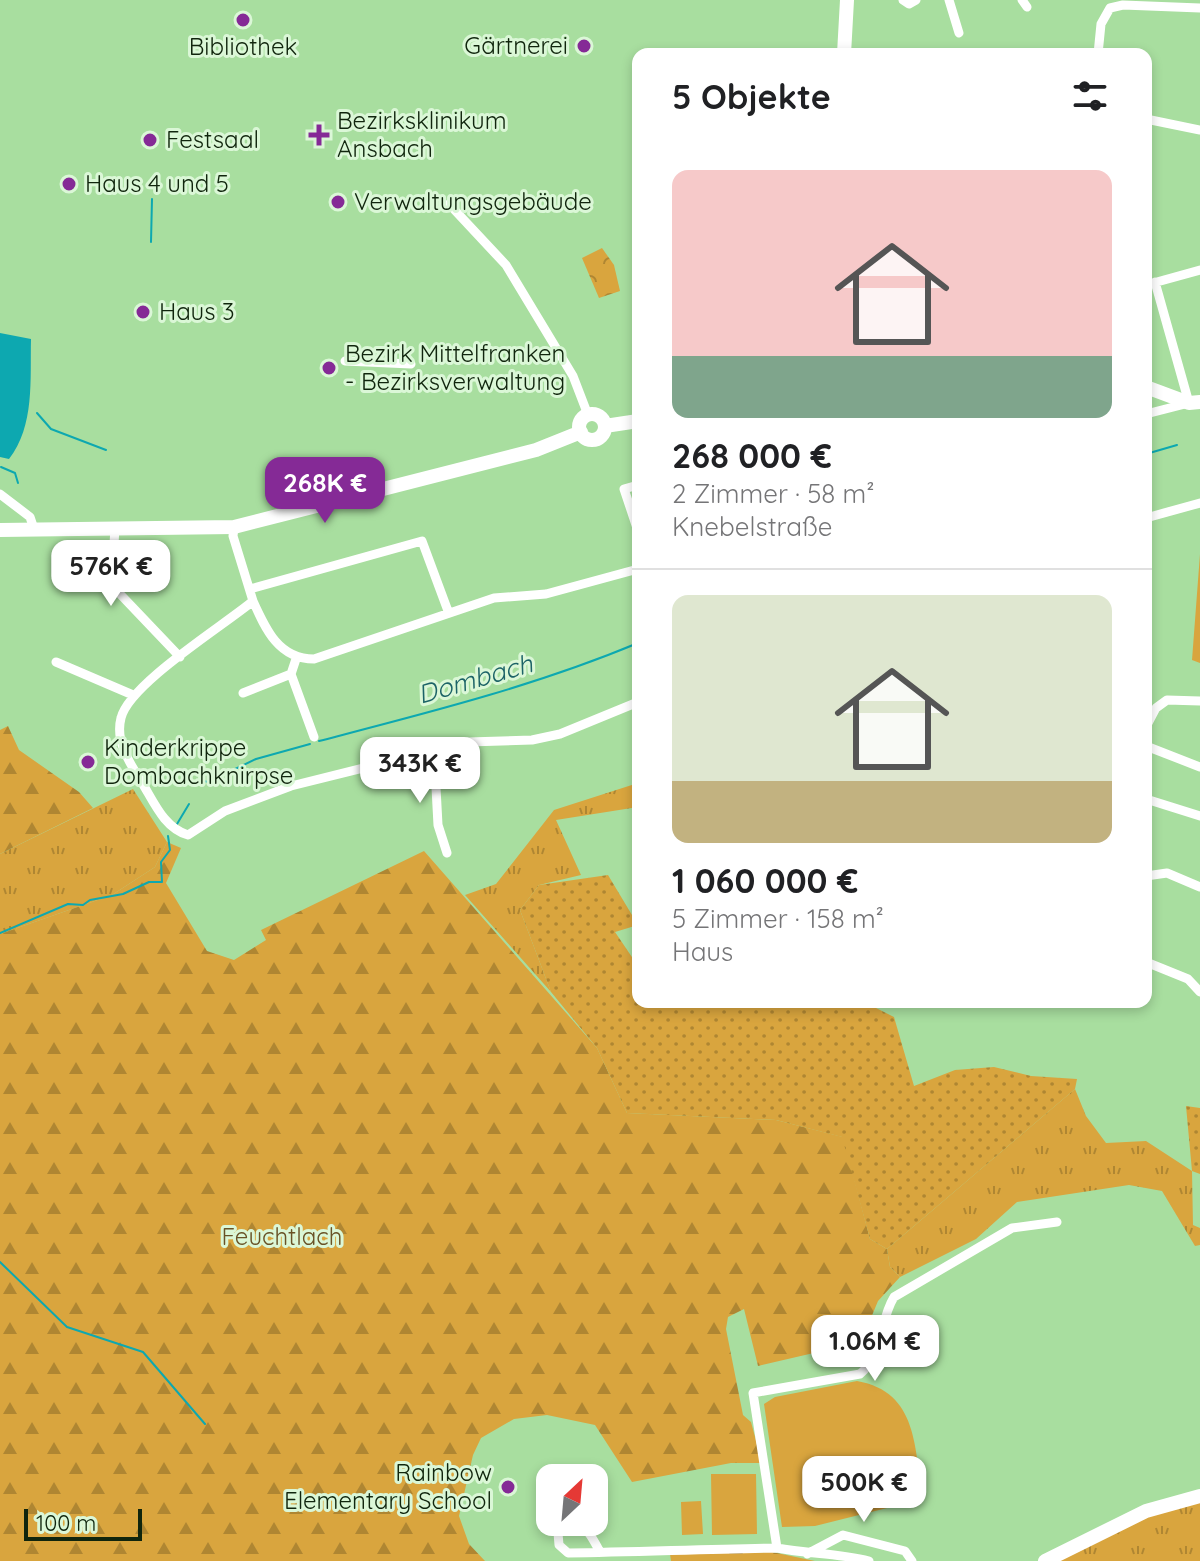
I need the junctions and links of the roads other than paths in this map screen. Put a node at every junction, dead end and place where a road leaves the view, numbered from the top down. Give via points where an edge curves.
1 (847, 0) edge
2 (903, 0) edge
3 (916, 0) edge
4 (949, 0) edge
5 (1200, 8) edge
6 (959, 33) dead end
7 (844, 48) edge
8 (1099, 48) edge
9 (1152, 120) edge
10 (1200, 130) edge
11 (449, 204) dead end
12 (1200, 270) edge
13 (1152, 282) edge
14 (1152, 288) edge
15 (345, 361) dead end
16 (411, 364) dead end
17 (1152, 389) edge
18 (1194, 402) edge
19 (1152, 412) edge
20 (588, 415) junction
21 (632, 422) edge
22 (605, 426) junction
23 (581, 432) junction
24 (632, 487) edge
25 (0, 494) edge
26 (1200, 503) edge
27 (632, 513) edge
28 (1152, 516) edge
29 (234, 527) junction
30 (115, 528) junction
31 (34, 529) junction
32 (0, 530) edge
33 (632, 571) edge
34 (250, 589) junction
35 (253, 601) junction
36 (448, 611) junction
37 (180, 657) junction
38 (296, 659) junction
39 (56, 662) dead end
40 (291, 674) junction
41 (243, 693) dead end
42 (133, 695) junction
43 (1200, 701) edge
44 (632, 704) edge
45 (1152, 716) edge
46 (314, 737) dead end
47 (1152, 748) edge
48 (434, 750) junction
49 (1200, 767) edge
50 (1152, 801) edge
51 (1200, 816) edge
52 (447, 853) dead end
53 (1152, 875) edge
54 (1200, 887) edge
55 (1152, 964) edge
56 (1200, 992) edge
57 (1057, 1222) dead end
58 (1200, 1496) edge
59 (777, 1548) junction
60 (600, 1552) junction
61 (807, 1554) junction
62 (869, 1561) edge
63 (912, 1561) edge
64 (1045, 1561) edge

1 - 7 main road
2 - 3 street
4 - 6 street
5 - 8 street via 1110,8 1101,24
9 - 10 street
11 - 20 street via 506,265 573,376
12 - 13 street
14 - 18 street
15 - 16 street
17 - 18 main road
18 - 19 street
20 - 22 main road via 601,418
20 - 23 main road via 581,420
21 - 22 main road
22 - 23 main road via 595,439
23 - 29 main road via 536,450
24 - 27 street via 624,489
25 - 31 street via 30,517
26 - 28 street
29 - 30 main road
29 - 34 street
30 - 31 main road
30 - 37 street via 112,576 120,594
31 - 32 main road
33 - 36 street via 589,585 494,598
34 - 35 street
34 - 36 street via 422,541
35 - 37 street
35 - 38 street via 279,645
36 - 38 street via 329,655
37 - 42 street
38 - 40 street
39 - 42 street
40 - 41 street
40 - 46 street
42 - 48 street via 120,720 121,744 172,829 188,835 225,811 291,786
43 - 45 street via 1167,700
44 - 48 street via 560,734
47 - 49 street
48 - 52 street via 438,825
50 - 51 street
53 - 54 street via 1167,873
55 - 56 street via 1188,979
57 - 59 street via 1012,1228 894,1297 885,1311 879,1349 860,1374 753,1393
58 - 64 main road via 1146,1511
59 - 60 street
59 - 61 street
60 - 60 street via 586,1527 575,1522 564,1524 558,1533 559,1545 568,1553
61 - 62 street
61 - 63 street via 843,1535 905,1551

